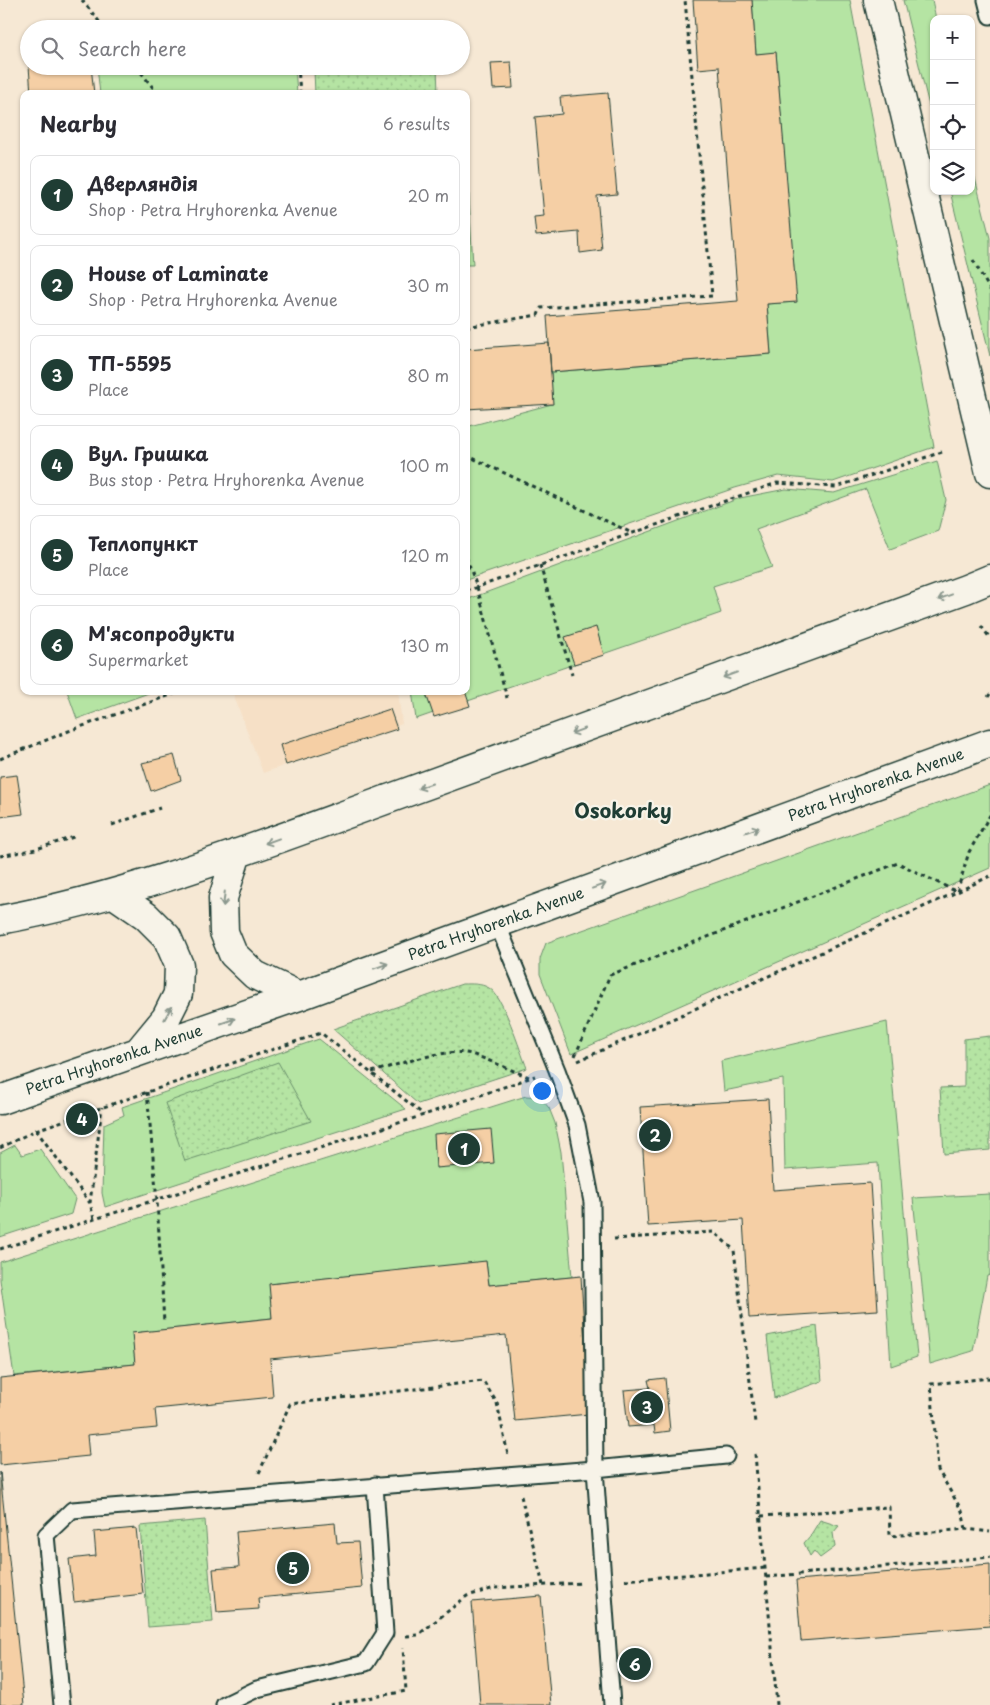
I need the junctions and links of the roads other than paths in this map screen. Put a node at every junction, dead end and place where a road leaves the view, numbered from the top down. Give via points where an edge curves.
1 (878, 0) edge
2 (986, 0) edge
3 (990, 16) edge
4 (990, 473) edge
5 (990, 579) edge
6 (990, 743) edge
7 (237, 853) junction
8 (114, 894) junction
9 (4, 918) edge
10 (497, 923) junction
11 (299, 996) junction
12 (138, 1052) junction
13 (0, 1100) edge
14 (726, 1456) dead end
15 (595, 1469) junction
16 (375, 1485) junction
17 (62, 1705) edge
18 (224, 1705) edge
19 (612, 1705) edge

1 - 4 street
2 - 3 lane
5 -> 7 street via 511,756
10 -> 6 street, Petra Hryhorenka Avenue
7 - 8 street
7 -> 11 street via 223,898 224,932 233,954 255,975
8 - 9 street
12 -> 8 street via 166,1018 178,994 179,965 167,937 146,916
11 -> 10 street, Petra Hryhorenka Avenue
10 - 15 lane via 577,1125 592,1202
12 -> 11 street, Petra Hryhorenka Avenue
12 - 13 street, Petra Hryhorenka Avenue
14 - 15 lane
15 - 16 lane via 513,1468
15 - 19 lane
16 - 17 lane via 72,1510 46,1535
16 - 18 lane via 385,1633 366,1663 257,1689

